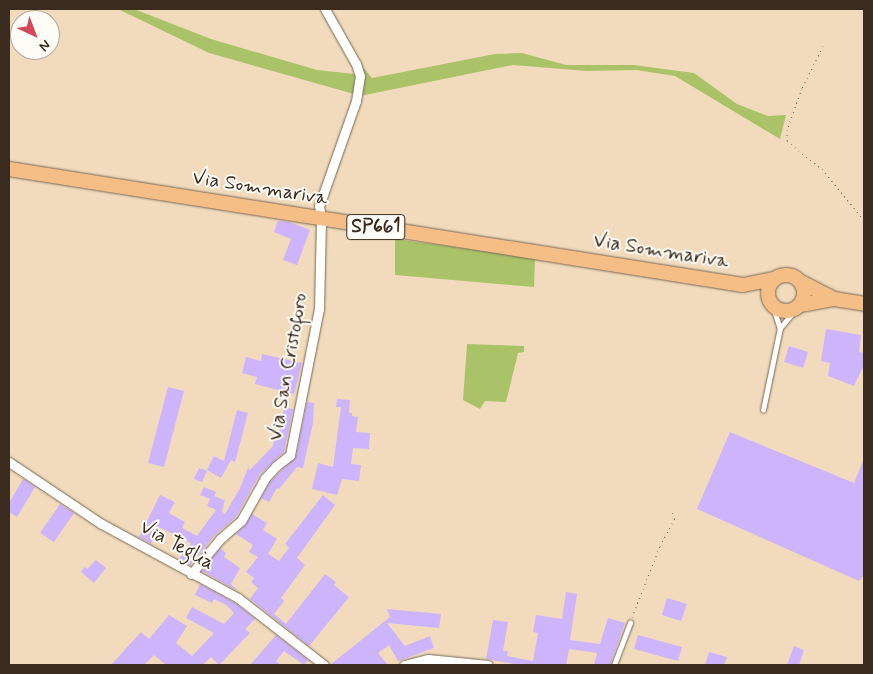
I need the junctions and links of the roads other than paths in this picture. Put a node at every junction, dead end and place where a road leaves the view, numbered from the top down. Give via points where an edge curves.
1 (324, 9) edge
2 (9, 169) edge
3 (321, 218) junction
4 (775, 279) junction
5 (802, 282) junction
6 (743, 285) junction
7 (834, 299) junction
8 (772, 303) junction
9 (864, 304) edge
10 (798, 307) junction
11 (780, 328) junction
12 (763, 410) dead end
13 (9, 462) edge
14 (191, 574) junction
15 (630, 623) road end
16 (324, 665) edge
17 (404, 665) edge
18 (488, 665) edge
19 (614, 665) edge

1 - 3 street, Via San Cristoforo via 360,76 356,101 319,206
2 - 3 main road, Via Sommariva / SP661
3 - 6 main road, Via Sommariva / SP661
3 - 14 street, Via San Cristoforo via 319,309 290,455 265,478 241,521 220,539
4 - 5 main road via 786,274
4 - 6 main road, Via Sommariva / SP661
4 - 8 main road via 768,289
5 - 7 main road
5 - 10 main road via 805,294
6 - 8 main road, Via Sommariva / SP661
7 - 9 main road
7 - 10 main road
8 - 10 main road via 784,311
8 - 11 lane
10 - 11 lane
11 - 12 lane
13 - 14 street, Via Teglia via 84,513
14 - 16 street, Via Teglia via 238,598
15 - 19 lane
17 - 18 street via 428,659

